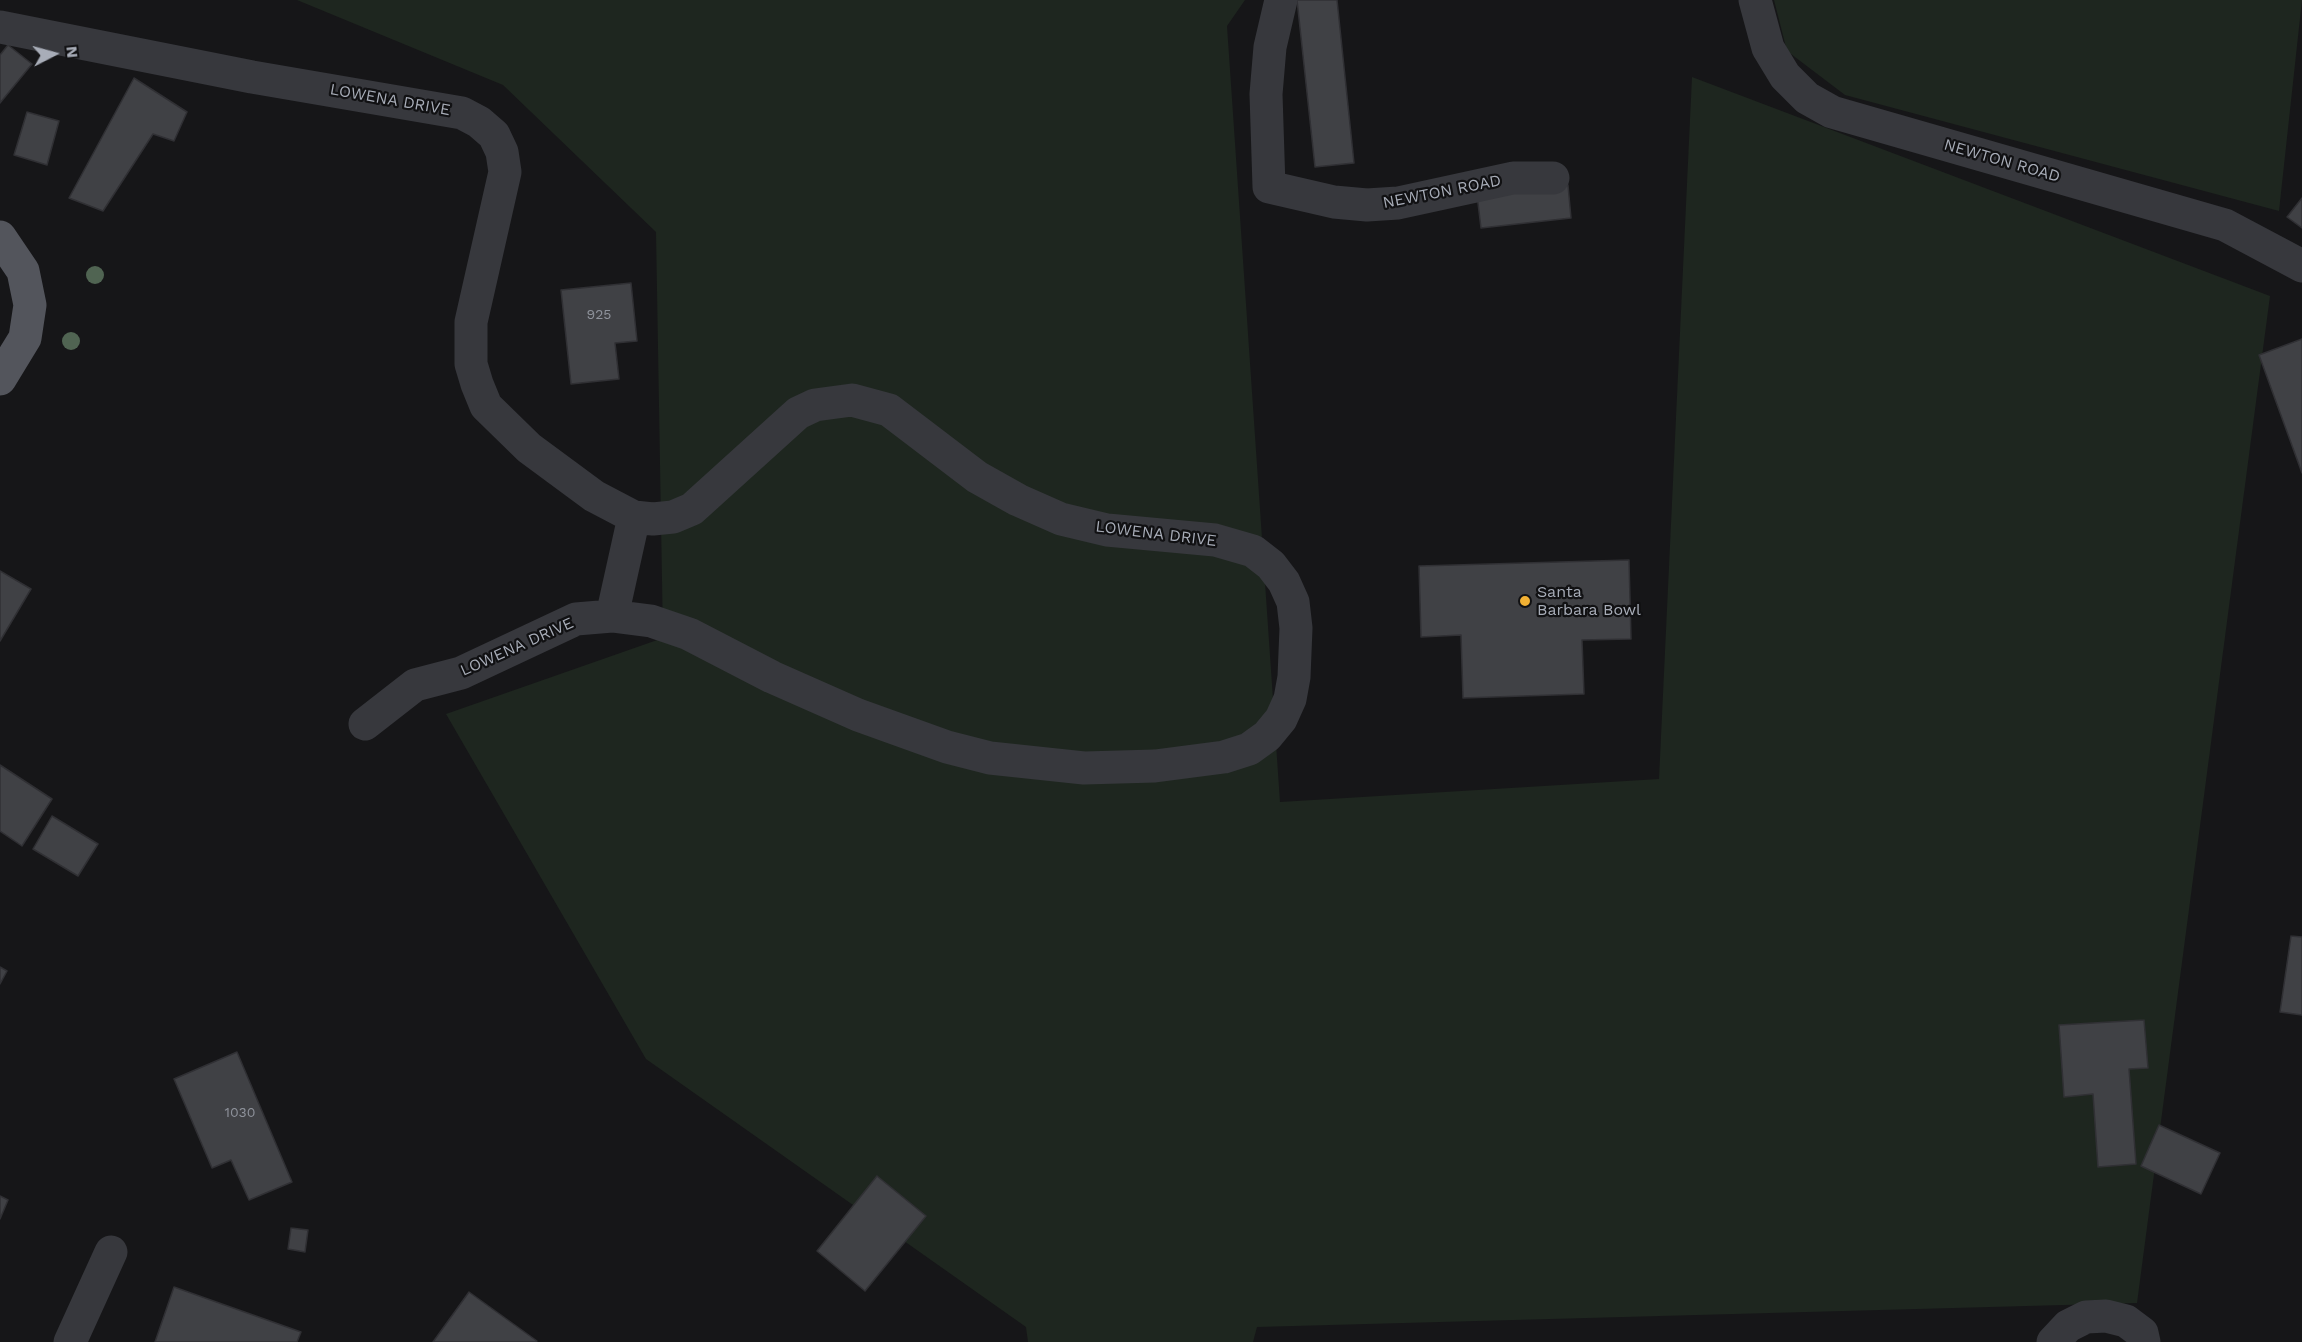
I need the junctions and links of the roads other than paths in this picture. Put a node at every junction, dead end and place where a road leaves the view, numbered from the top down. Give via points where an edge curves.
1 (1281, 0) edge
2 (1755, 0) edge
3 (0, 27) edge
4 (1553, 178) dead end
5 (0, 237) edge
6 (2302, 266) edge
7 (8, 366) edge
8 (634, 517) junction
9 (612, 616) junction
10 (365, 724) dead end
11 (111, 1252) dead end
12 (70, 1342) edge
13 (2053, 1342) edge
14 (2144, 1342) edge

1 - 4 street, NEWTON ROAD via 1270,47 1266,94 1269,188 1367,205 1398,203 1513,178
2 - 6 street, NEWTON ROAD via 1768,48 1785,76 1807,98 1832,112 2225,225
3 - 8 street, LOWENA DRIVE via 252,77 462,113 479,122 494,135 506,172 471,322 471,364 477,384 486,406 529,448 594,496
5 - 7 main road via 23,271 30,305 25,338
8 - 9 street
8 - 9 street, LOWENA DRIVE via 673,517 692,509 798,413 833,401 871,403 889,410 977,477 1061,519 1107,530 1215,540 1253,551 1284,582 1293,603 1296,628 1290,699 1267,736 1249,749 1224,757 1155,766 1084,768 990,758 858,715 689,634 651,621
9 - 10 street, LOWENA DRIVE via 576,619 461,673 415,685
11 - 12 street
13 - 14 street via 2067,1326 2086,1317 2106,1316 2126,1321 2142,1334

